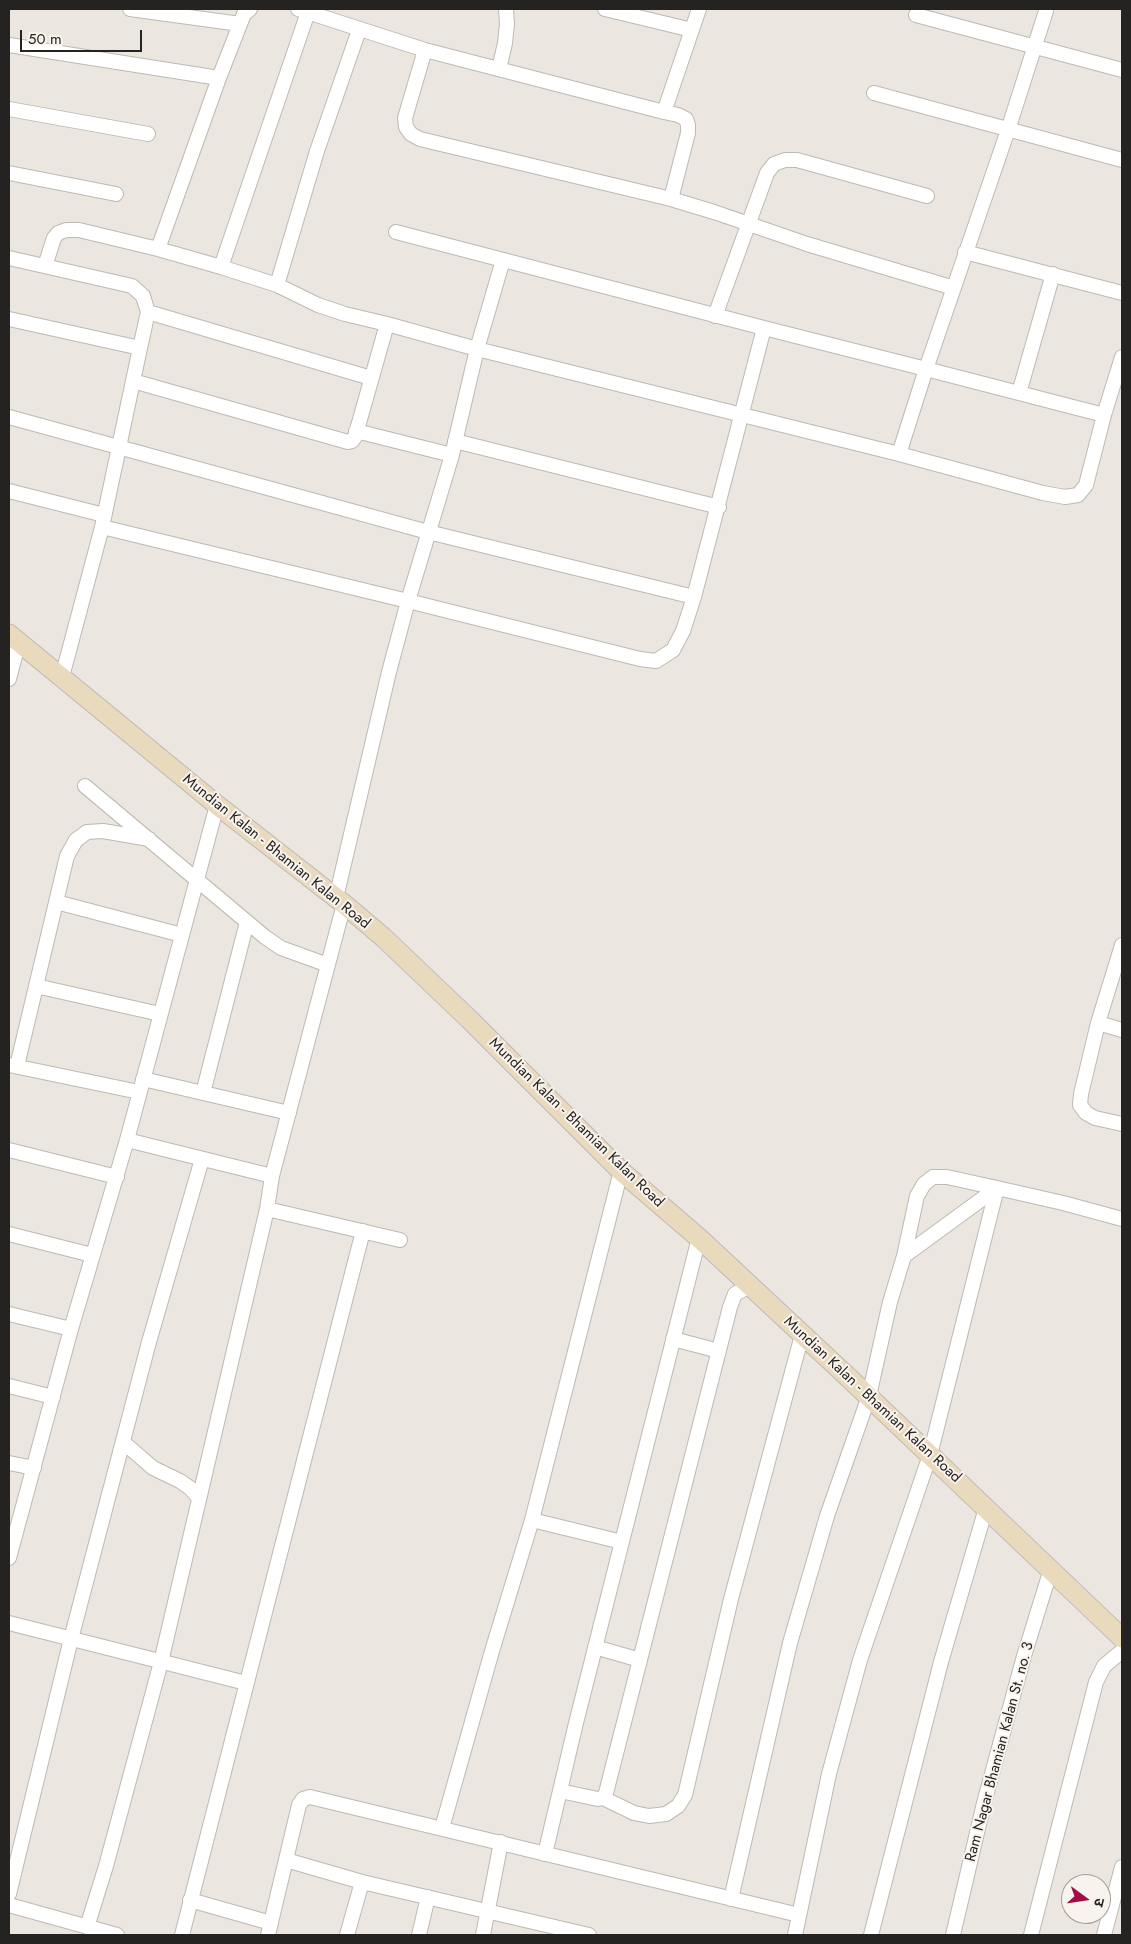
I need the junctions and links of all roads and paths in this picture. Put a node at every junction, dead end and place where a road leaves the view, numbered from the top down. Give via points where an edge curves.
1 (130, 9) edge
2 (250, 9) edge
3 (506, 9) edge
4 (605, 9) edge
5 (698, 9) edge
6 (303, 10) edge
7 (1046, 11) dead end
8 (916, 16) dead end
9 (240, 24) junction
10 (359, 30) junction
11 (692, 30) junction
12 (9, 45) edge
13 (1035, 47) junction
14 (425, 50) junction
15 (499, 69) junction
16 (1122, 70) edge
17 (219, 78) junction
18 (874, 93) dead end
19 (9, 109) edge
20 (664, 112) junction
21 (1008, 130) junction
22 (148, 134) dead end
23 (1122, 160) edge
24 (9, 173) edge
25 (116, 194) dead end
26 (927, 196) dead end
27 (671, 199) junction
28 (749, 224) junction
29 (396, 232) dead end
30 (158, 249) junction
31 (965, 252) junction
32 (9, 258) edge
33 (503, 260) junction
34 (45, 266) junction
35 (221, 267) junction
36 (1053, 274) junction
37 (277, 285) junction
38 (954, 288) junction
39 (1122, 293) edge
40 (148, 312) junction
41 (715, 316) junction
42 (9, 319) edge
43 (387, 324) junction
44 (764, 328) junction
45 (140, 348) junction
46 (477, 350) junction
47 (1122, 357) edge
48 (926, 369) junction
49 (371, 378) junction
50 (133, 380) junction
51 (1018, 393) junction
52 (1104, 415) junction
53 (741, 416) junction
54 (9, 417) edge
55 (356, 431) junction
56 (455, 441) junction
57 (118, 446) junction
58 (899, 454) junction
59 (452, 455) junction
60 (9, 491) edge
61 (719, 507) junction
62 (103, 521) junction
63 (428, 532) junction
64 (694, 597) junction
65 (408, 601) junction
66 (14, 637) edge
67 (62, 677) junction
68 (9, 679) edge
69 (85, 786) dead end
70 (217, 805) junction
71 (149, 839) junction
72 (197, 879) junction
73 (340, 901) junction
74 (56, 902) junction
75 (247, 922) junction
76 (182, 935) junction
77 (1122, 946) edge
78 (328, 965) junction
79 (36, 986) junction
80 (160, 1014) junction
81 (1098, 1023) junction
82 (1122, 1030) edge
83 (13, 1066) edge
84 (143, 1078) junction
85 (139, 1092) junction
86 (203, 1093) junction
87 (289, 1113) junction
88 (1122, 1124) edge
89 (127, 1140) junction
90 (9, 1150) edge
91 (202, 1159) junction
92 (621, 1171) junction
93 (272, 1176) junction
94 (117, 1177) junction
95 (997, 1188) junction
96 (267, 1210) junction
97 (1122, 1219) edge
98 (363, 1231) junction
99 (9, 1234) edge
100 (699, 1238) junction
101 (400, 1240) dead end
102 (92, 1255) junction
103 (904, 1256) junction
104 (750, 1286) junction
105 (9, 1314) edge
106 (71, 1329) junction
107 (802, 1335) junction
108 (673, 1339) junction
109 (719, 1352) junction
110 (9, 1386) edge
111 (869, 1396) junction
112 (52, 1397) junction
113 (123, 1442) junction
114 (930, 1455) junction
115 (9, 1463) edge
116 (34, 1468) junction
117 (199, 1498) junction
118 (986, 1508) junction
119 (532, 1520) junction
120 (622, 1542) junction
121 (10, 1553) edge
122 (1051, 1570) junction
123 (9, 1623) edge
124 (1122, 1638) edge
125 (71, 1639) junction
126 (595, 1647) junction
127 (1122, 1651) edge
128 (640, 1660) junction
129 (161, 1662) junction
130 (246, 1683) junction
131 (560, 1791) junction
132 (604, 1798) junction
133 (442, 1828) junction
134 (502, 1842) junction
135 (545, 1854) junction
136 (286, 1860) junction
137 (1122, 1867) edge
138 (362, 1882) junction
139 (9, 1894) edge
140 (428, 1897) junction
141 (731, 1899) junction
142 (190, 1900) junction
143 (9, 1905) edge
144 (488, 1911) junction
145 (799, 1915) junction
146 (87, 1927) junction
147 (270, 1929) edge
148 (117, 1935) edge
149 (182, 1935) edge
150 (347, 1935) edge
151 (419, 1935) edge
152 (483, 1935) edge
153 (589, 1935) edge
154 (795, 1935) edge
155 (871, 1935) edge
156 (953, 1935) edge
157 (1032, 1935) edge
158 (1104, 1935) edge

1 - 9 street
2 - 9 street
3 - 15 street via 505,44
4 - 11 street
5 - 11 street
6 - 10 street
6 - 35 street
7 - 13 street
8 - 13 street
9 - 17 street
10 - 14 street
10 - 37 street via 317,151
11 - 20 street
12 - 17 street
13 - 16 street
13 - 21 street
14 - 15 street
14 - 27 street via 405,118 411,134
15 - 20 street
17 - 30 street
18 - 21 street
19 - 22 street
20 - 27 street via 678,115 686,120 688,126
21 - 23 street
21 - 31 street
24 - 25 street
26 - 28 street via 797,160 785,160 774,164 767,173
27 - 28 street
28 - 38 street
28 - 41 street
29 - 33 street
30 - 34 street via 79,230 66,230 58,232 54,238
30 - 35 street
31 - 36 street
31 - 38 street
32 - 34 street
33 - 41 street
33 - 46 street
34 - 40 street via 132,286 143,296
35 - 37 street
36 - 39 street
36 - 51 street
37 - 43 street via 318,305
38 - 48 street
40 - 45 street
40 - 49 street
41 - 44 street
42 - 45 street
43 - 46 street
43 - 49 street
44 - 48 street
44 - 53 street
45 - 50 street
46 - 53 street
46 - 56 street
47 - 52 street
48 - 51 street
48 - 58 street
49 - 55 street
50 - 55 street via 348,442 352,441
50 - 57 street
51 - 52 street
52 - 58 street via 1086,485 1078,495 1065,497 1043,493
53 - 58 street
53 - 61 street
54 - 57 street
55 - 59 street
56 - 59 street
56 - 61 street
57 - 62 street
57 - 63 street
59 - 63 street
60 - 62 street
61 - 64 street
62 - 65 street
62 - 67 street
63 - 64 street
63 - 65 street
64 - 65 street via 673,650 656,661
65 - 73 street via 389,672
66 - 67 street, Mundian Kalan - Bhamian Kalan Road
66 - 68 street
67 - 70 street, Mundian Kalan - Bhamian Kalan Road
69 - 71 street
70 - 72 street
70 - 73 street, Mundian Kalan - Bhamian Kalan Road
71 - 72 street
71 - 74 street via 102,831 87,832 76,840 68,856
72 - 75 street
72 - 76 street
73 - 78 street
73 - 92 street, Mundian Kalan - Bhamian Kalan Road via 469,1019
74 - 76 street
74 - 79 street
75 - 78 street via 281,948
75 - 86 street
76 - 80 street
77 - 81 street
78 - 87 street
79 - 80 street
79 - 83 street
80 - 84 street
81 - 82 street
81 - 88 street via 1080,1105 1095,1118
83 - 85 street
84 - 85 street
84 - 86 street
85 - 89 street
86 - 87 street
87 - 93 street
89 - 91 street
89 - 94 street
90 - 94 street
91 - 93 street
91 - 113 street
92 - 100 street, Mundian Kalan - Bhamian Kalan Road
92 - 119 street
93 - 96 street
94 - 102 street
95 - 97 street
95 - 103 street
95 - 103 street via 933,1177 917,1196
95 - 114 street
96 - 98 street
96 - 117 street
98 - 101 street
98 - 130 street
99 - 102 street
100 - 104 street, Mundian Kalan - Bhamian Kalan Road
100 - 108 street
102 - 106 street
103 - 111 street
104 - 107 street, Mundian Kalan - Bhamian Kalan Road
104 - 109 street via 735,1294
105 - 106 street
106 - 112 street
107 - 111 street, Mundian Kalan - Bhamian Kalan Road
107 - 132 street via 731,1599 685,1795 678,1806 666,1814 649,1816 634,1813
108 - 109 street
108 - 120 street
109 - 128 street
110 - 112 street
111 - 114 street, Mundian Kalan - Bhamian Kalan Road
111 - 141 street via 827,1516 790,1643
112 - 116 street
113 - 117 street via 153,1468 180,1481
113 - 125 street
114 - 118 street, Mundian Kalan - Bhamian Kalan Road
114 - 145 street via 860,1660 830,1774
115 - 116 street
116 - 121 street
117 - 129 street
118 - 122 street, Mundian Kalan - Bhamian Kalan Road
118 - 155 street via 940,1662
119 - 120 street
119 - 133 street
120 - 126 street
122 - 124 street, Mundian Kalan - Bhamian Kalan Road
122 - 156 street, Ram Nagar Bhamian Kalan St. no. 3 via 984,1803
123 - 125 street
125 - 129 street
125 - 139 street
126 - 128 street
126 - 131 street
127 - 157 street via 1104,1666 1096,1682
128 - 132 street
129 - 130 street
129 - 146 street
130 - 142 street
131 - 132 street
131 - 135 street
133 - 134 street
133 - 136 street via 303,1798
134 - 135 street
134 - 144 street
135 - 141 street
136 - 138 street
136 - 147 street
137 - 158 street
138 - 140 street
138 - 150 street
140 - 144 street
140 - 151 street
141 - 145 street
142 - 147 street
142 - 149 street
143 - 146 street
144 - 152 street
144 - 153 street
145 - 154 street
146 - 148 street

